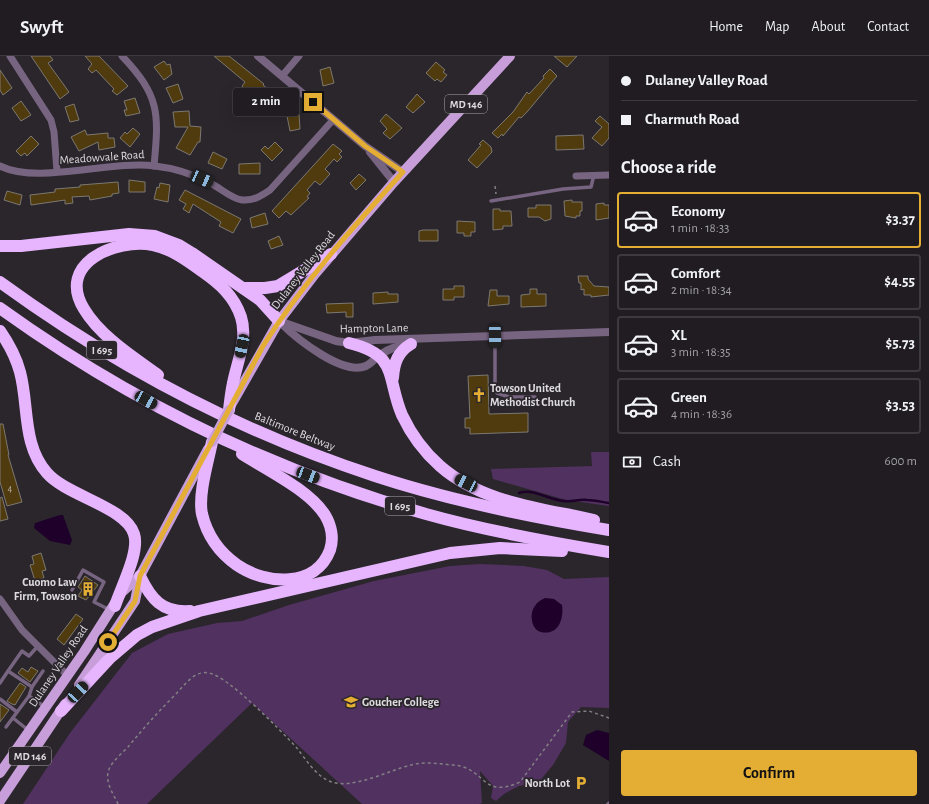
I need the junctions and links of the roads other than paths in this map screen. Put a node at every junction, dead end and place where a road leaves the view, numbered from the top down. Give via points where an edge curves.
1 (10, 56) edge
2 (122, 56) edge
3 (258, 56) edge
4 (299, 56) edge
5 (510, 56) edge
6 (282, 76) junction
7 (333, 120) junction
8 (365, 146) junction
9 (0, 166) edge
10 (154, 166) junction
11 (57, 171) junction
12 (403, 172) junction
13 (594, 175) junction
14 (609, 175) edge
15 (576, 176) dead end
16 (394, 182) junction
17 (491, 201) dead end
18 (0, 246) edge
19 (331, 254) junction
20 (0, 282) edge
21 (243, 288) junction
22 (0, 308) edge
23 (279, 321) junction
24 (0, 332) edge
25 (609, 332) edge
26 (495, 336) junction
27 (437, 338) junction
28 (349, 343) junction
29 (411, 344) junction
30 (379, 355) junction
31 (393, 378) junction
32 (236, 385) junction
33 (535, 397) dead end
34 (209, 409) junction
35 (229, 410) joint
36 (200, 428) junction
37 (212, 442) joint
38 (202, 469) junction
39 (609, 523) edge
40 (609, 530) edge
41 (609, 552) edge
42 (609, 555) edge
43 (140, 576) junction
44 (72, 590) dead end
45 (0, 599) edge
46 (113, 608) junction
47 (199, 611) junction
48 (38, 646) junction
49 (8, 671) junction
50 (43, 671) dead end
51 (68, 676) junction
52 (0, 683) edge
53 (32, 687) junction
54 (29, 696) junction
55 (0, 699) edge
56 (46, 708) junction
57 (61, 711) junction
58 (17, 712) junction
59 (13, 718) junction
60 (6, 727) dead end
61 (30, 731) junction
62 (0, 773) edge
63 (0, 800) edge

1 - 11 street via 51,120
2 - 10 street via 143,80 154,104 157,133
3 - 6 street
4 - 6 street
5 - 12 main road, Dulaney Valley Road / MD 146
6 - 7 street
7 - 8 street
7 - 10 street, Meadowvale Road via 270,190 259,198 241,200 193,175
8 - 12 street
8 - 16 street
9 - 11 street, Meadowvale Road via 30,173
10 - 11 street, Meadowvale Road via 114,166
12 - 16 main road, Dulaney Valley Road / MD 146
13 - 14 street
13 - 15 street
13 - 17 lane via 591,187
16 - 19 main road, Dulaney Valley Road / MD 146
18 - 21 highway via 129,234 155,236 179,245
19 - 21 highway via 278,286
19 - 23 main road, Dulaney Valley Road / MD 146
20 - 34 highway, Baltimore Beltway / I 695 via 80,337
21 - 23 highway via 260,300
22 - 36 highway, I 695 via 69,355 158,407
23 - 28 street, Hampton Lane via 325,338
23 - 30 street, Hampton Lane via 294,336 345,367 365,366
23 - 32 main road, Dulaney Valley Road / MD 146
24 - 46 highway via 16,360 31,443 41,465 54,481 117,515 134,532 136,548
25 - 26 street, Hampton Lane
26 - 27 street, Hampton Lane
26 - 33 lane via 497,393 509,398
27 - 28 street, Hampton Lane
27 - 29 street, Hampton Lane
28 - 30 highway via 362,346
29 - 30 street, Hampton Lane via 387,350
29 - 31 highway via 399,353
30 - 31 highway
31 - 39 highway via 408,428 428,454 456,478 497,498
32 - 34 highway via 242,346 241,318 233,299 218,283 174,252 153,245 116,246 104,250 90,260 80,274 78,290 83,309 92,321 141,363
32 - 35 highway
34 - 40 highway, Baltimore Beltway / I 695 via 290,445 376,476 482,506
35 - 37 main road, bridge
36 - 38 highway via 289,483 318,506 331,530 331,546 324,562 311,574 288,579 258,576 237,565 219,548 205,525 201,502
36 - 41 highway, I 695 via 243,449 315,477 426,514 535,539
37 - 38 highway
38 - 43 main road, Dulaney Valley Road / MD 146
42 - 47 highway via 530,548 463,552 422,559
43 - 46 main road, Dulaney Valley Road / MD 146 via 122,592
43 - 47 highway via 149,594 163,606 184,611
43 - 57 main road, Dulaney Valley Road / MD 146 via 135,601
44 - 46 lane via 83,570 104,582 94,602
45 - 48 street via 22,630
46 - 51 main road, Dulaney Valley Road / MD 146
47 - 57 highway via 152,627 137,635 110,658
48 - 49 lane via 29,656 22,651
48 - 51 street
49 - 52 lane
49 - 53 lane
50 - 53 lane
51 - 56 main road, Dulaney Valley Road / MD 146
53 - 54 lane
54 - 56 lane
54 - 58 lane
55 - 58 lane
56 - 61 main road, Dulaney Valley Road / MD 146
57 - 63 main road, Dulaney Valley Road / MD 146
58 - 59 lane
59 - 60 lane
59 - 61 lane
61 - 62 main road, Dulaney Valley Road / MD 146

